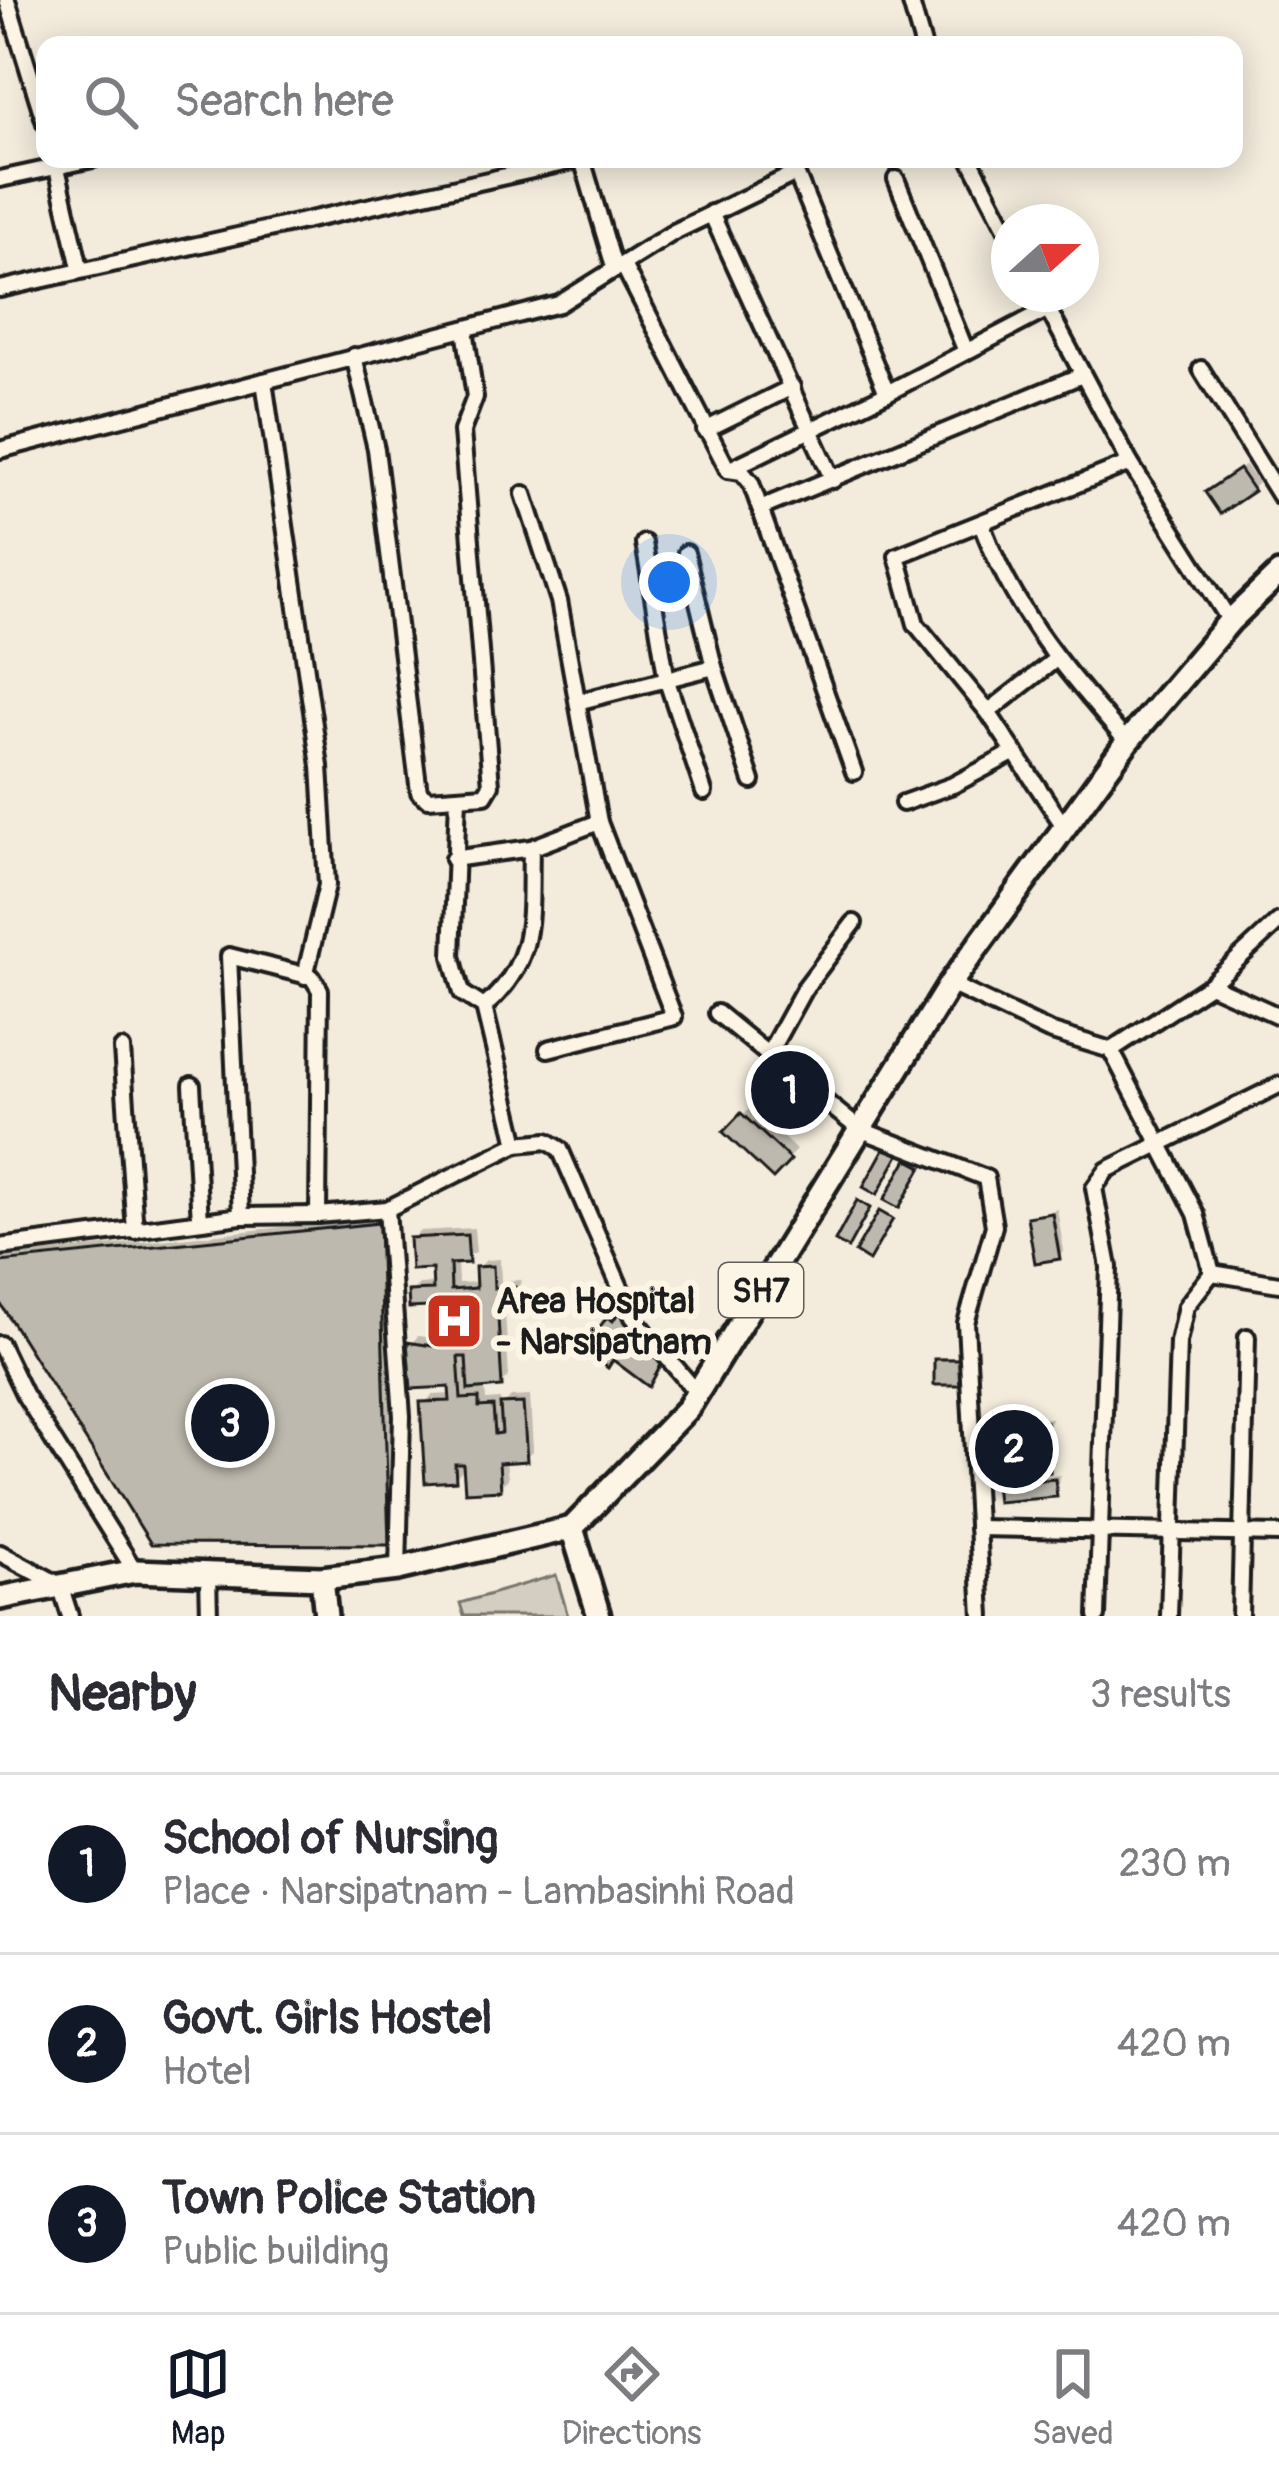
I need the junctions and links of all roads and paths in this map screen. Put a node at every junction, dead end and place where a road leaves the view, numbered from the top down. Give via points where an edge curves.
1 (7, 0) edge
2 (910, 0) edge
3 (920, 36) edge
4 (36, 94) edge
5 (38, 168) edge
6 (57, 168) edge
7 (541, 168) edge
8 (585, 168) edge
9 (790, 168) edge
10 (795, 168) edge
11 (975, 168) edge
12 (0, 179) edge
13 (896, 179) dead end
14 (993, 204) edge
15 (711, 213) junction
16 (80, 268) junction
17 (619, 268) junction
18 (0, 290) edge
19 (1026, 312) edge
20 (1050, 312) edge
21 (465, 329) junction
22 (965, 349) junction
23 (354, 356) junction
24 (1202, 369) dead end
25 (1082, 375) junction
26 (264, 381) junction
27 (792, 387) junction
28 (887, 394) junction
29 (705, 430) junction
30 (812, 430) junction
31 (0, 450) edge
32 (1130, 464) junction
33 (728, 470) junction
34 (833, 479) junction
35 (524, 494) dead end
36 (1279, 495) edge
37 (761, 508) junction
38 (981, 524) junction
39 (644, 543) dead end
40 (686, 553) dead end
41 (1279, 574) edge
42 (1230, 621) junction
43 (1056, 659) junction
44 (714, 667) junction
45 (667, 681) junction
46 (581, 701) junction
47 (988, 712) junction
48 (1127, 742) junction
49 (1015, 752) junction
50 (854, 772) dead end
51 (752, 781) dead end
52 (704, 792) dead end
53 (458, 797) junction
54 (903, 803) dead end
55 (599, 822) junction
56 (1065, 828) junction
57 (531, 848) junction
58 (453, 859) junction
59 (1279, 921) edge
60 (854, 923) dead end
61 (304, 976) junction
62 (950, 984) junction
63 (1210, 986) junction
64 (484, 1007) junction
65 (717, 1013) dead end
66 (1279, 1016) edge
67 (122, 1048) dead end
68 (548, 1049) dead end
69 (1111, 1050) junction
70 (770, 1052) junction
71 (192, 1085) dead end
72 (1279, 1085) edge
73 (859, 1129) junction
74 (1161, 1140) junction
75 (517, 1144) junction
76 (387, 1209) junction
77 (318, 1215) junction
78 (241, 1216) junction
79 (200, 1221) junction
80 (135, 1231) junction
81 (0, 1247) edge
82 (1212, 1273) junction
83 (1279, 1284) edge
84 (1246, 1336) dead end
85 (0, 1344) edge
86 (698, 1394) junction
87 (572, 1528) junction
88 (977, 1528) junction
89 (1170, 1532) junction
90 (1101, 1533) junction
91 (1241, 1534) junction
92 (1279, 1534) edge
93 (0, 1553) edge
94 (398, 1569) junction
95 (135, 1571) junction
96 (208, 1575) junction
97 (322, 1578) junction
98 (61, 1585) junction
99 (0, 1598) edge
100 (70, 1616) edge
101 (209, 1616) edge
102 (326, 1616) edge
103 (599, 1616) edge
104 (982, 1616) edge
105 (1096, 1616) edge
106 (1169, 1616) edge
107 (1240, 1616) edge

1 - 4 street
2 - 3 street
5 - 12 street
6 - 16 street
7 - 16 street
8 - 17 street
9 - 15 street
10 - 28 street
11 - 14 street
13 - 22 street
15 - 17 street
15 - 27 street
16 - 18 street
17 - 21 street via 560,304
17 - 29 street
19 - 22 street
20 - 25 street
21 - 23 street
21 - 53 street via 475,398 462,431 490,784 485,795
22 - 28 street
23 - 26 street
23 - 53 street via 376,448 419,792
24 - 36 street
25 - 32 street
25 - 34 street
26 - 31 street
26 - 61 street via 320,766 327,885
27 - 29 street
27 - 30 street
28 - 30 street
29 - 33 street
30 - 33 street
30 - 34 street
32 - 38 street
32 - 42 street
33 - 37 street via 745,474
34 - 37 street
35 - 46 street
37 - 50 street
38 - 43 street via 1004,585
38 - 47 street via 903,551 896,565 916,623
39 - 45 street
40 - 44 street
41 - 42 main road, SH7
42 - 48 main road, SH7
43 - 47 street
43 - 48 street
44 - 45 street
44 - 51 street
45 - 46 street
45 - 52 street
46 - 55 street
47 - 49 street
48 - 56 main road, SH7
49 - 54 street
49 - 56 street
53 - 58 street
55 - 57 street
55 - 68 street via 674,1017
56 - 62 main road, SH7
57 - 58 street
57 - 64 street via 525,956
58 - 64 street via 455,968 462,993
59 - 63 street
60 - 70 street
61 - 77 street via 320,990
61 - 78 street via 229,956
62 - 69 street
62 - 73 main road, SH7
63 - 66 street
63 - 69 street
64 - 75 street
65 - 70 street
67 - 80 street
69 - 74 street
70 - 73 street
71 - 79 street
72 - 74 street
73 - 86 main road, SH7
73 - 88 street via 975,1170 991,1190 994,1226 967,1322
74 - 82 street via 1196,1214
74 - 90 street via 1107,1170 1094,1189 1109,1267
75 - 76 street
75 - 86 street via 547,1141 560,1149 633,1317
76 - 77 street
76 - 94 street via 402,1416
77 - 78 street
78 - 79 street
79 - 80 street
80 - 81 street
82 - 83 street
82 - 89 street via 1186,1306 1178,1342
84 - 91 street
85 - 95 street
86 - 87 main road, SH7
87 - 94 main road, SH7
87 - 103 main road
88 - 90 street
88 - 104 street
89 - 90 street
89 - 91 street
89 - 106 street
90 - 105 street
91 - 92 street
91 - 107 street
93 - 98 street
94 - 97 main road, SH7
95 - 96 main road, SH7
95 - 98 main road, SH7
96 - 97 main road, SH7
96 - 101 street
97 - 102 main road
98 - 99 main road, SH7
98 - 100 street

